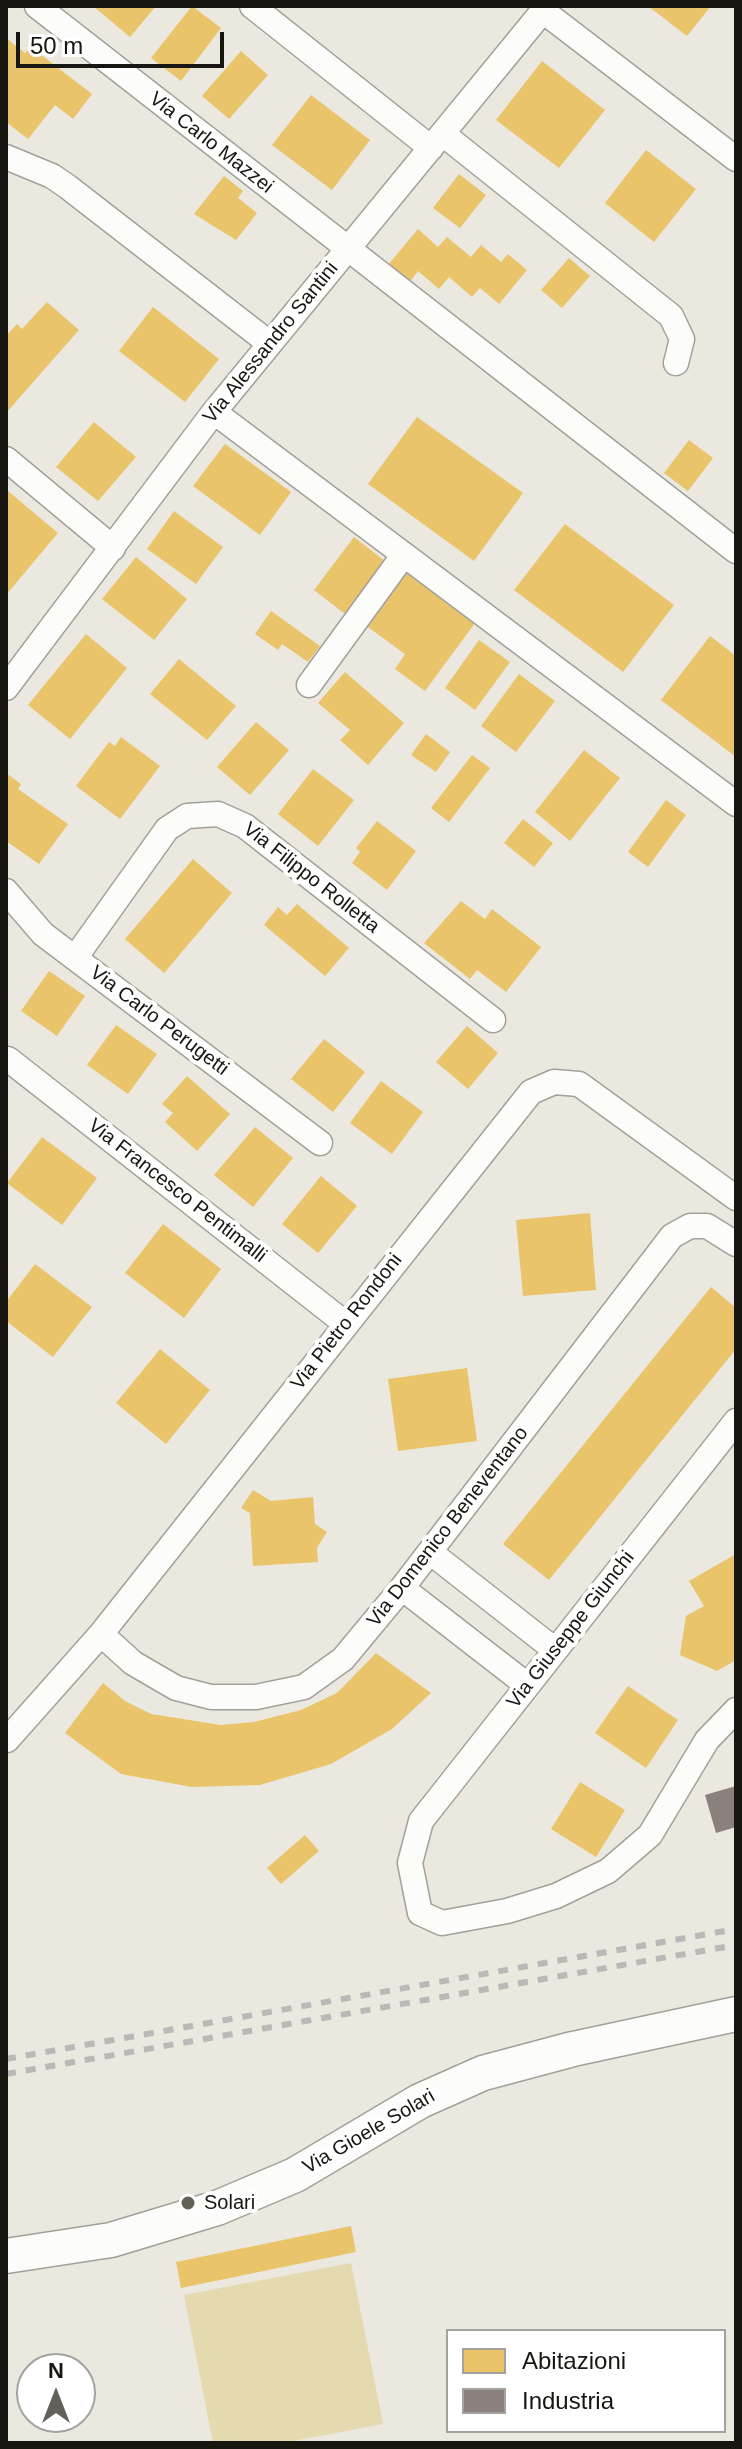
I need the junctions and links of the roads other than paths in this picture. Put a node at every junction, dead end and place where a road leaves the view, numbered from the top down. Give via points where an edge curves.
1 (37, 6) edge
2 (252, 6) edge
3 (545, 8) edge
4 (437, 141) junction
5 (6, 157) edge
6 (736, 159) edge
7 (348, 250) junction
8 (269, 343) junction
9 (676, 363) dead end
10 (214, 412) junction
11 (6, 459) edge
12 (113, 548) junction
13 (736, 551) edge
14 (403, 556) junction
15 (309, 685) dead end
16 (6, 688) edge
17 (736, 804) edge
18 (6, 891) edge
19 (75, 958) junction
20 (493, 1020) dead end
21 (8, 1059) dead end
22 (320, 1143) dead end
23 (736, 1198) edge
24 (736, 1244) edge
25 (346, 1324) junction
26 (736, 1421) edge
27 (430, 1552) junction
28 (402, 1588) junction
29 (101, 1634) junction
30 (555, 1650) junction
31 (527, 1685) junction
32 (736, 1710) edge
33 (7, 1740) edge
34 (736, 2014) edge
35 (6, 2256) edge

1 - 7 street, Via Carlo Mazzei
2 - 4 street
3 - 4 street, Via Alessandro Santini
3 - 6 street
4 - 7 street, Via Alessandro Santini
4 - 9 street via 671,316 682,339
5 - 8 street via 68,187
7 - 8 street, Via Alessandro Santini
7 - 13 street, Via Carlo Mazzei
8 - 10 street, Via Alessandro Santini
10 - 12 street, Via Alessandro Santini
10 - 14 street
11 - 12 street
12 - 16 street, Via Alessandro Santini
14 - 15 street
14 - 17 street
18 - 19 street, Via Carlo Perugetti via 33,926
19 - 20 street, Via Filippo Rolletta via 167,829 187,816 218,814 245,826
19 - 22 street, Via Carlo Perugetti
21 - 25 street, Via Francesco Pentimalli
23 - 25 street, Via Pietro Rondoni via 586,1088 572,1082 545,1084 521,1100
24 - 27 street, Via Domenico Beneventano via 707,1226 690,1226 672,1236
25 - 29 street, Via Pietro Rondoni
26 - 30 street, Via Giuseppe Giunchi
27 - 28 street, Via Domenico Beneventano
27 - 30 street
28 - 29 street, Via Domenico Beneventano via 343,1659 304,1687 256,1697 211,1697 176,1688 133,1663
28 - 31 street
29 - 33 street, Via Pietro Rondoni
30 - 31 street, Via Giuseppe Giunchi
31 - 32 street, Via Giuseppe Giunchi via 426,1814 413,1843 415,1902 429,1920 448,1923 556,1896 608,1871 642,1844 707,1740
34 - 35 street, Via Gioele Solari via 483,2073 420,2101 295,2175 202,2214 111,2240

